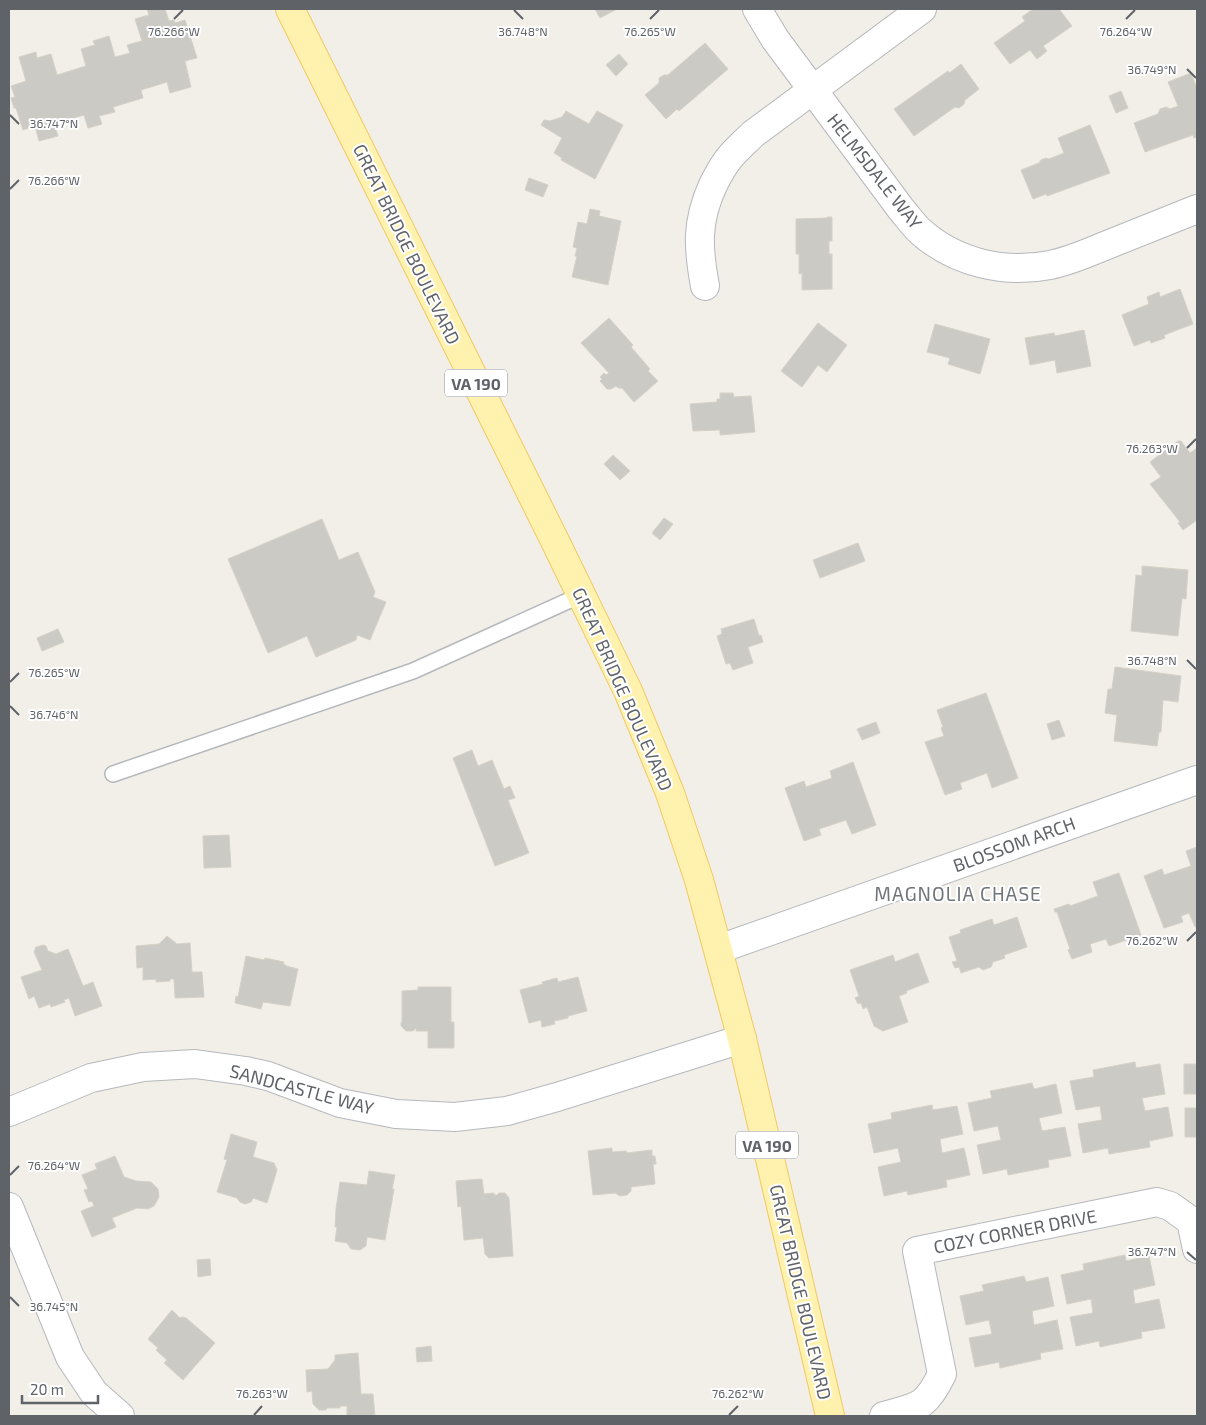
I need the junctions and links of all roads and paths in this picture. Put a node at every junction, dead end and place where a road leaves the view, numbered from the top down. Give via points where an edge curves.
1 (290, 9) edge
2 (757, 9) edge
3 (922, 9) edge
4 (812, 90) junction
5 (1197, 209) edge
6 (705, 286) dead end
7 (581, 595) junction
8 (113, 774) dead end
9 (1197, 780) edge
10 (718, 949) junction
11 (742, 1039) junction
12 (9, 1112) edge
13 (9, 1207) edge
14 (1197, 1249) edge
15 (120, 1416) edge
16 (830, 1416) edge
17 (884, 1416) edge

1 - 7 main road, GREAT BRIDGE BOULEVARD / VA 190
2 - 4 street, HELMSDALE WAY
3 - 4 street
4 - 5 street, HELMSDALE WAY via 920,231 950,252 976,263 1020,269 1051,265
4 - 6 street via 753,134 720,170 700,220 699,255
7 - 8 lane via 413,671
7 - 10 main road, GREAT BRIDGE BOULEVARD / VA 190 via 628,691 670,793
9 - 10 street, BLOSSOM ARCH
10 - 11 main road, GREAT BRIDGE BOULEVARD / VA 190
11 - 12 street, SANDCASTLE WAY via 507,1111 455,1117 396,1114 340,1103 268,1076 195,1064 143,1067 91,1078
11 - 16 main road, GREAT BRIDGE BOULEVARD / VA 190
13 - 15 street via 70,1357 94,1394
14 - 17 street, COZY CORNER DRIVE via 1191,1221 1170,1206 1158,1202 917,1251 942,1374 933,1392 921,1405

